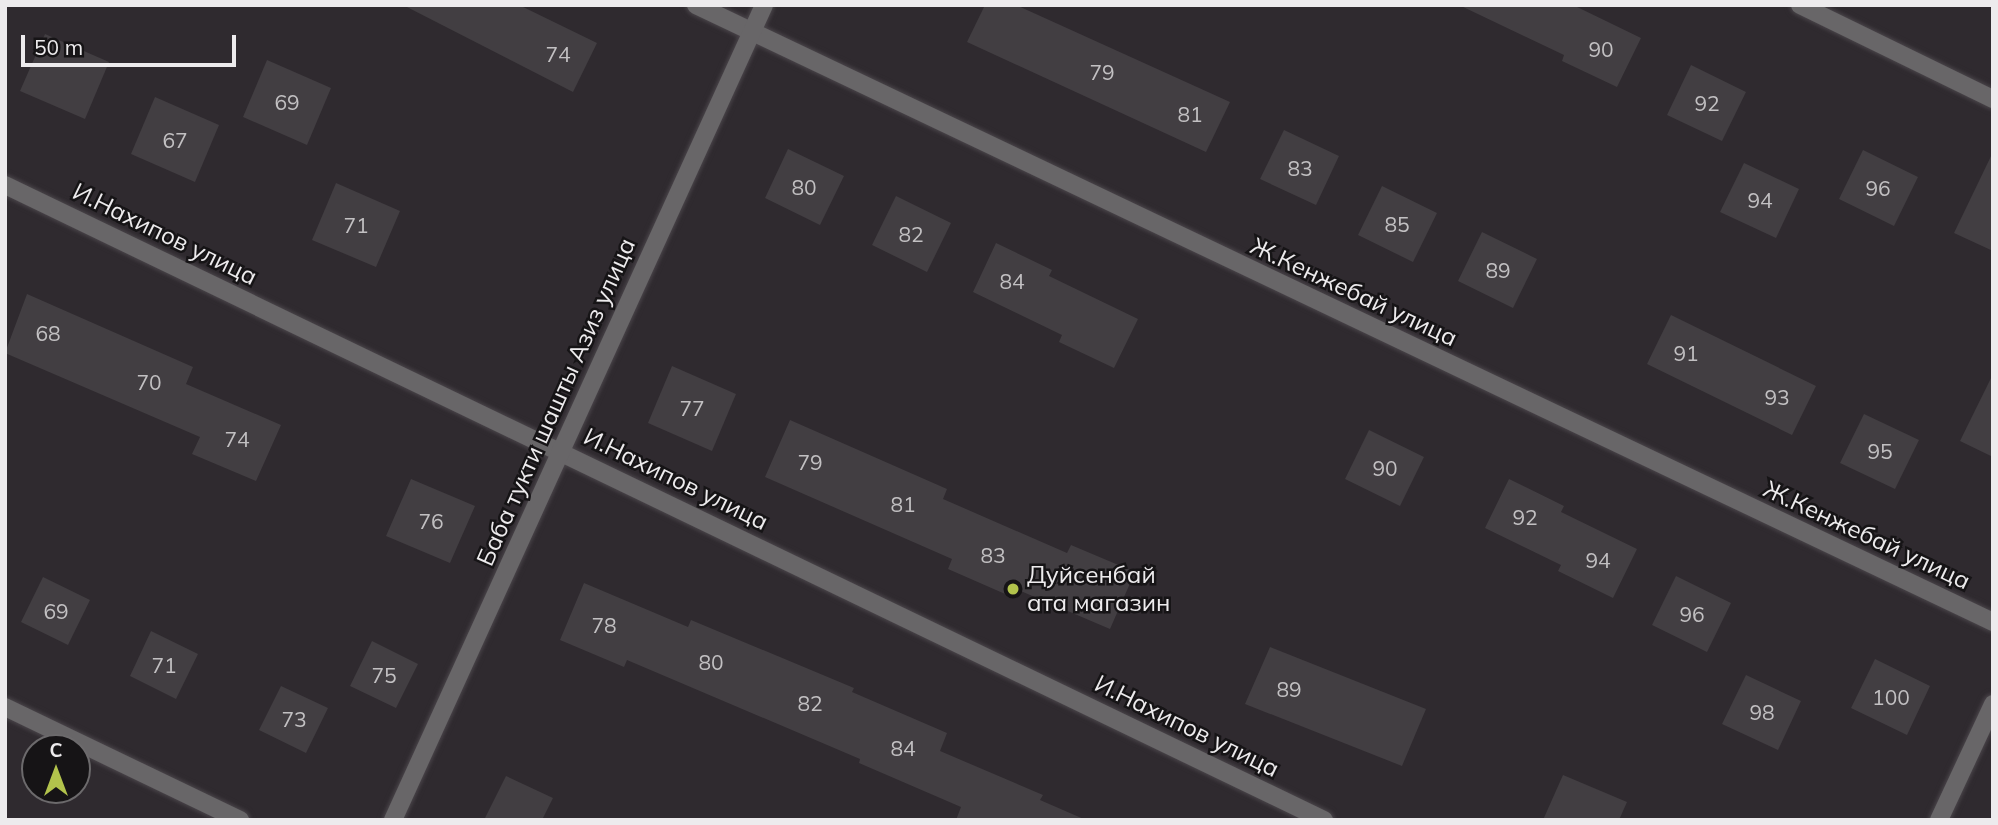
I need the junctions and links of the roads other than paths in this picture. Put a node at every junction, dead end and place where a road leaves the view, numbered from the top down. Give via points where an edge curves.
1 (695, 5) edge
2 (764, 5) edge
3 (1800, 5) edge
4 (750, 32) junction
5 (1993, 99) edge
6 (5, 186) edge
7 (561, 451) junction
8 (1993, 622) edge
9 (1993, 704) edge
10 (5, 707) edge
11 (240, 820) edge
12 (393, 820) edge
13 (1324, 820) edge
14 (1939, 820) edge

1 - 4 street, Ж.Кенжебай улица
2 - 4 street, Баба тукти шашты Азиз улица
3 - 5 street
4 - 7 street, Баба тукти шашты Азиз улица
4 - 8 street, Ж.Кенжебай улица
6 - 7 street, И.Нахипов улица
7 - 12 street, Баба тукти шашты Азиз улица
7 - 13 street, И.Нахипов улица
9 - 14 street
10 - 11 street

